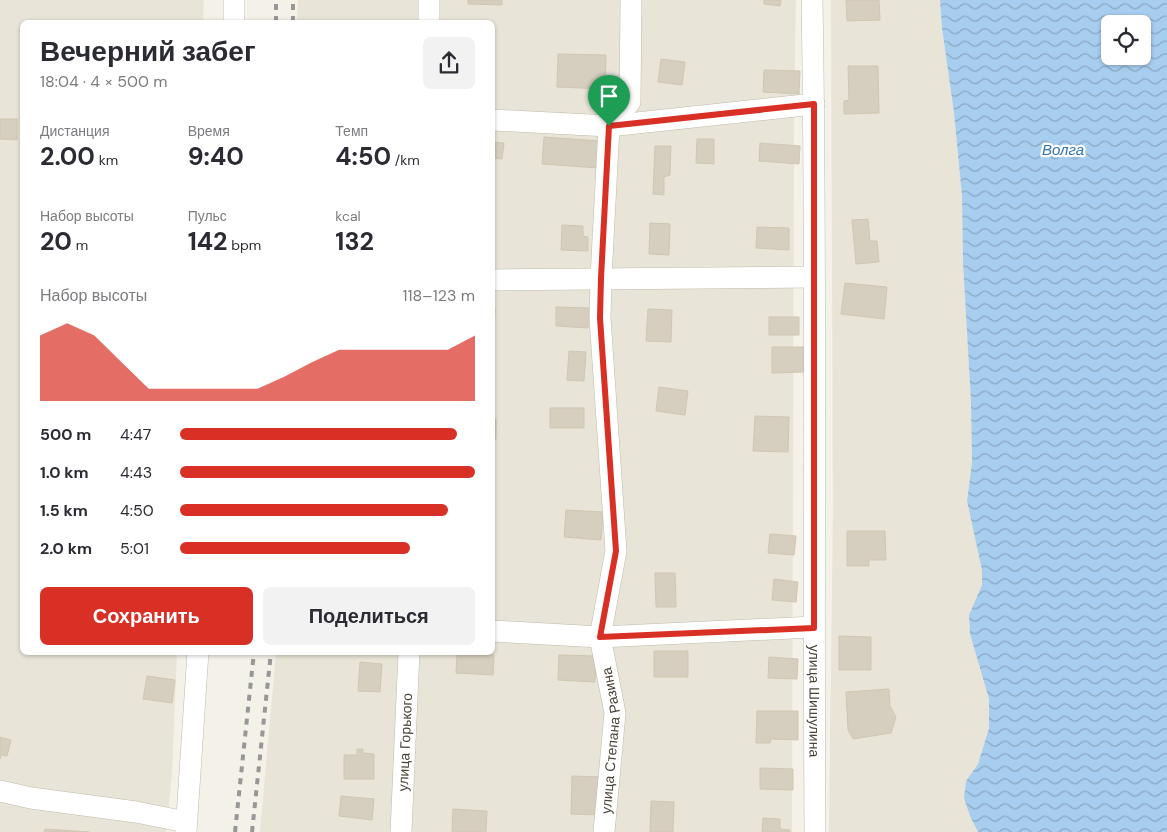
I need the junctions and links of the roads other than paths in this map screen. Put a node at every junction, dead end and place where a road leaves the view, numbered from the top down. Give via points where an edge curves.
1 (234, 0) edge
2 (429, 0) edge
3 (631, 0) edge
4 (812, 0) edge
5 (234, 20) edge
6 (429, 20) edge
7 (814, 104) junction
8 (495, 120) edge
9 (609, 126) junction
10 (814, 277) junction
11 (601, 278) junction
12 (495, 280) edge
13 (814, 628) junction
14 (495, 631) edge
15 (600, 637) junction
16 (198, 655) edge
17 (410, 655) edge
18 (0, 791) edge
19 (186, 827) edge
20 (401, 832) edge
21 (604, 832) edge
22 (815, 832) edge

1 - 5 street
2 - 6 street
3 - 9 street via 630,102
4 - 7 street, улица Шишулина
7 - 9 street
7 - 10 street, улица Шишулина
8 - 9 street
9 - 11 street, улица Степана Разина
10 - 11 street
10 - 13 street, улица Шишулина
11 - 12 street
11 - 15 street, улица Степана Разина via 600,318 616,551
13 - 15 street
13 - 22 street, улица Шишулина
14 - 15 street
15 - 21 street, улица Степана Разина via 614,713
16 - 19 street
17 - 20 street, улица Горького
18 - 19 street via 136,812

